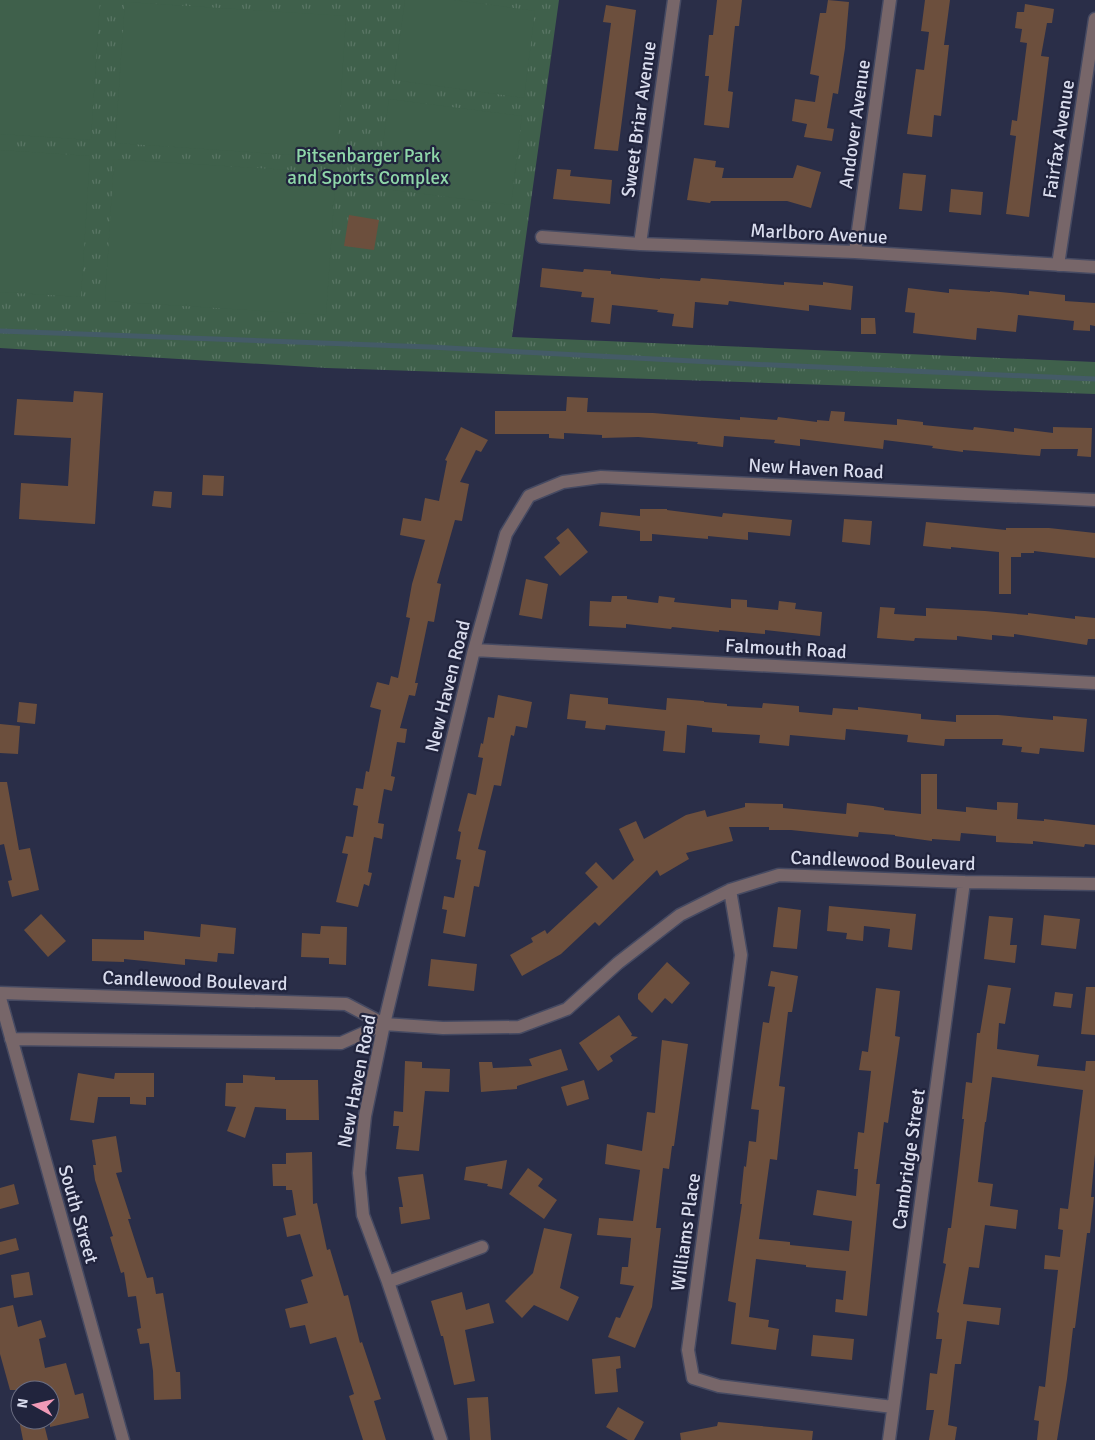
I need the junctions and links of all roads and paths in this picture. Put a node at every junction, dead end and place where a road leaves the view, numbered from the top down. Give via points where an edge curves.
1 (674, 0) edge
2 (890, 0) edge
3 (1095, 19) edge
4 (542, 237) dead end
5 (640, 244) junction
6 (855, 252) junction
7 (1058, 265) junction
8 (1095, 267) edge
9 (1095, 500) edge
10 (474, 650) junction
11 (1095, 683) edge
12 (964, 882) junction
13 (1095, 884) edge
14 (730, 890) junction
15 (0, 993) edge
16 (0, 998) edge
17 (384, 1024) junction
18 (10, 1039) junction
19 (482, 1247) dead end
20 (388, 1282) junction
21 (894, 1407) junction
22 (123, 1440) edge
23 (441, 1440) edge
24 (888, 1440) edge

1 - 5 street, Sweet Briar Avenue
2 - 6 street, Andover Avenue
3 - 7 street, Fairfax Avenue
4 - 5 street, Marlboro Avenue
5 - 6 street, Marlboro Avenue
6 - 7 street, Marlboro Avenue
7 - 8 street, Marlboro Avenue
9 - 10 street, New Haven Road via 601,477 563,482 529,496 506,534
10 - 11 street, Falmouth Road
10 - 17 street, New Haven Road
12 - 13 street, Candlewood Boulevard
12 - 14 street, Candlewood Boulevard via 779,875
12 - 21 street, Cambridge Street
14 - 17 street, Candlewood Boulevard via 680,915 618,963 567,1009 519,1028
14 - 21 street, Williams Place via 741,955 688,1350 693,1378 718,1386
15 - 17 street, Candlewood Boulevard via 346,1004
16 - 18 street, South Street
17 - 18 street, Candlewood Boulevard via 341,1043
17 - 20 street, New Haven Road via 365,1116 358,1173 363,1215
18 - 22 street, South Street
19 - 20 street
20 - 23 street, New Haven Road
21 - 24 street, Cambridge Street

